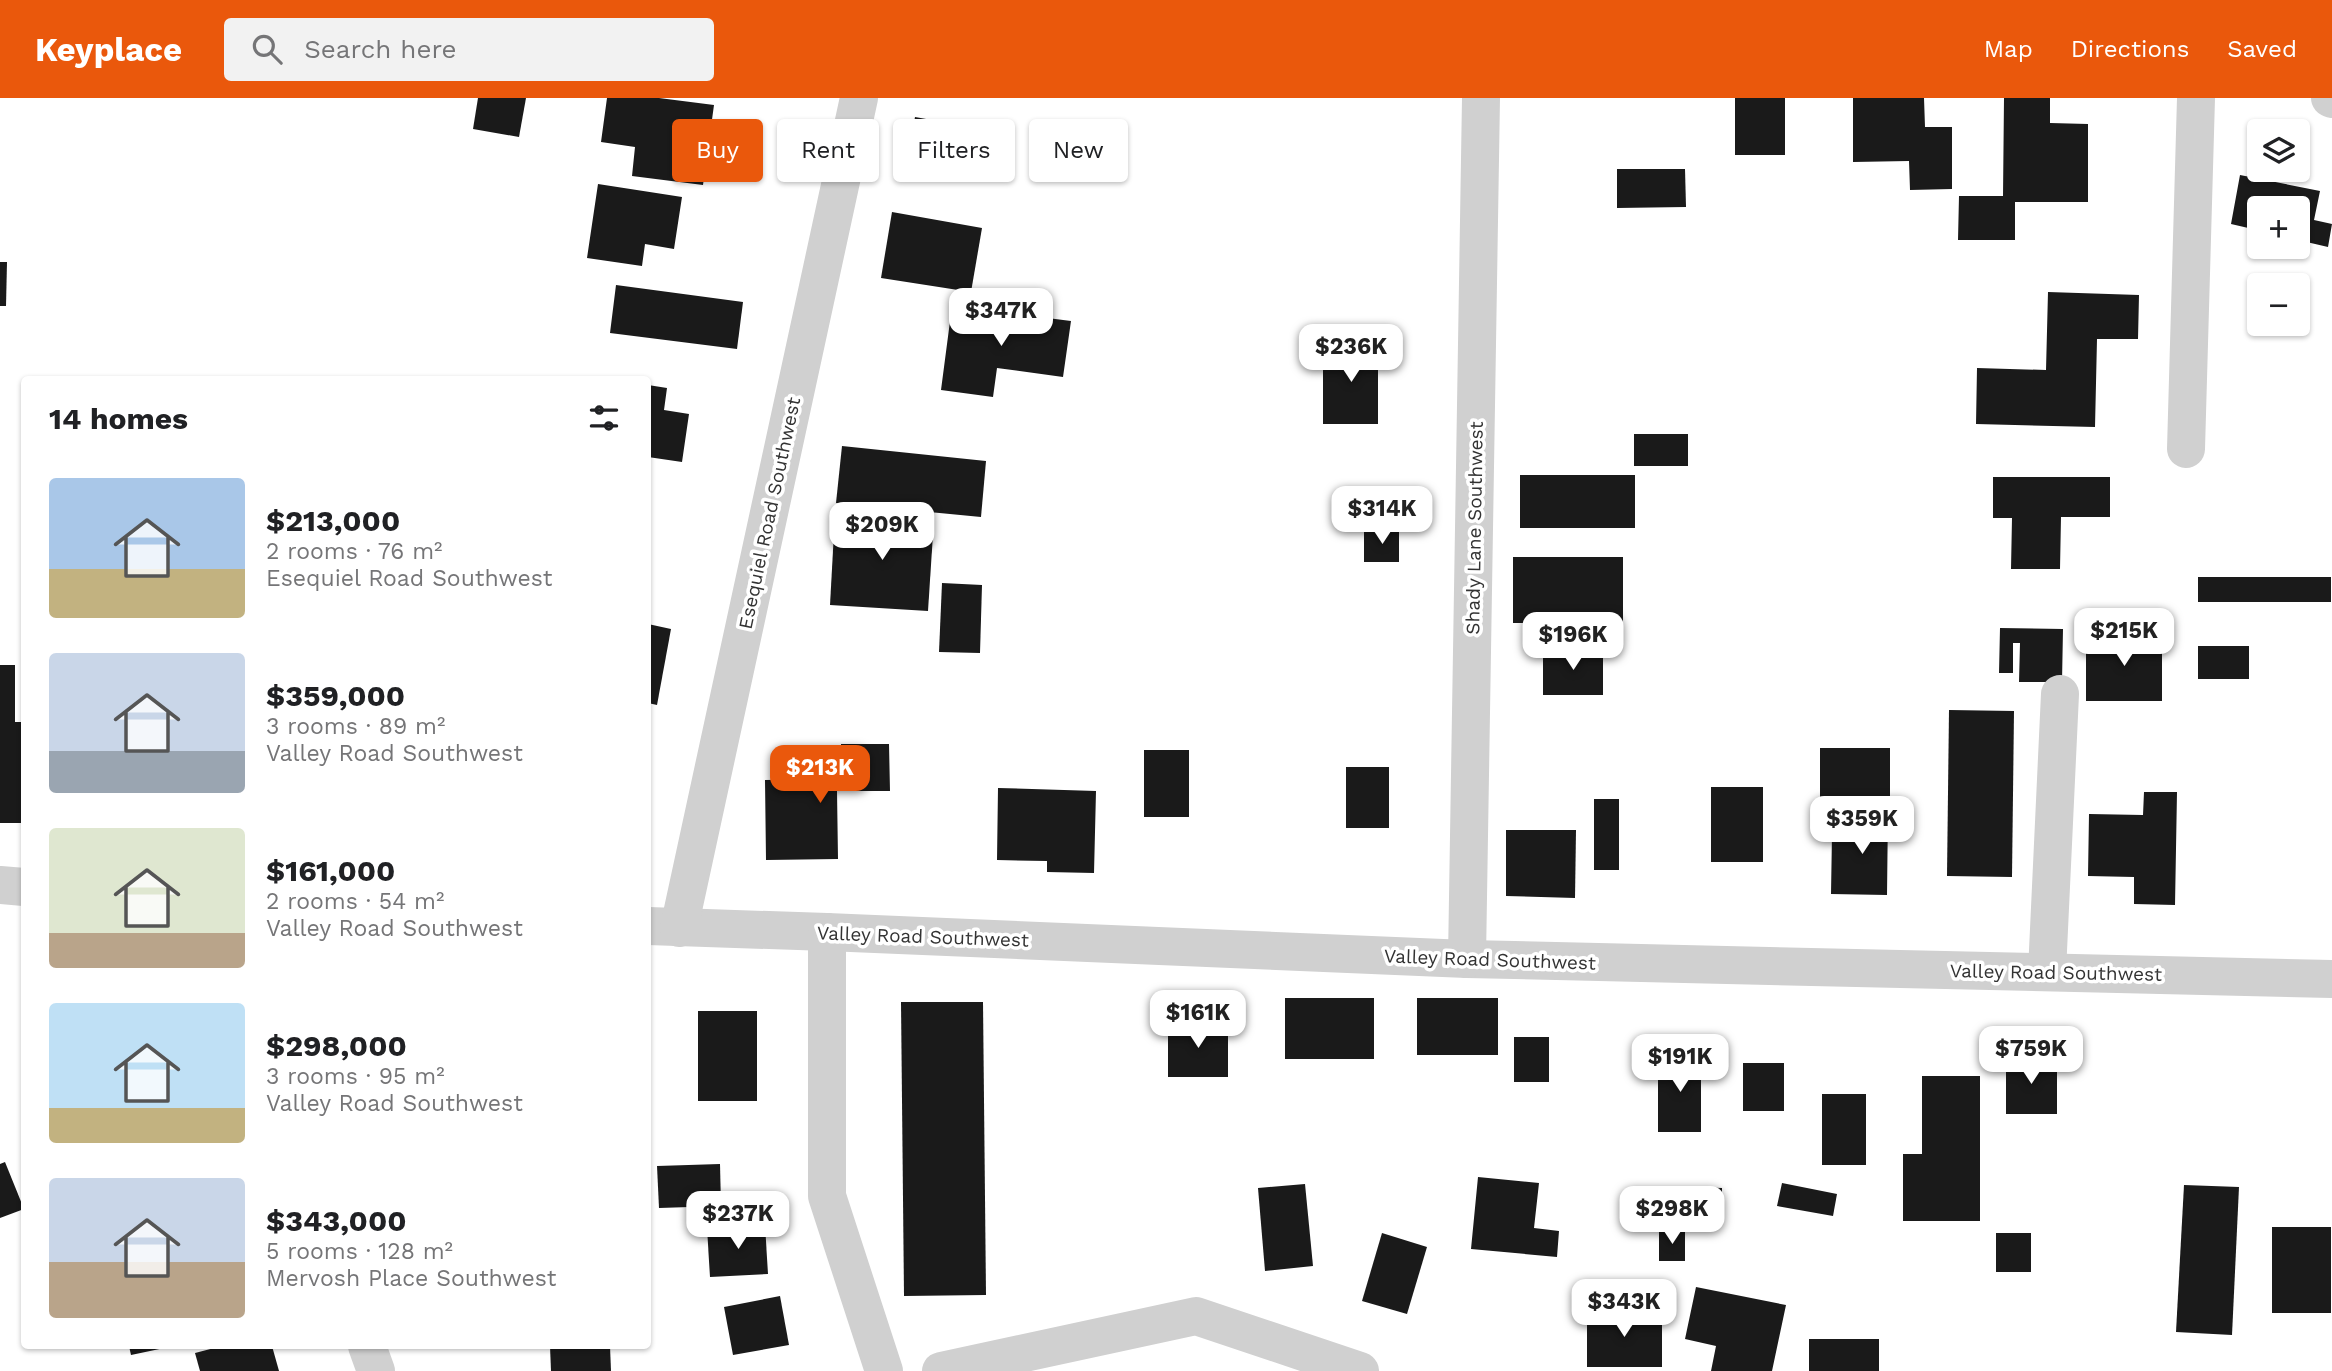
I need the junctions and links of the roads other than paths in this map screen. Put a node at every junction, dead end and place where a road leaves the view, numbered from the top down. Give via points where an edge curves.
1 (859, 98) edge
2 (1481, 98) edge
3 (2196, 98) edge
4 (2186, 449) dead end
5 (2060, 694) dead end
6 (0, 885) edge
7 (21, 887) edge
8 (663, 927) edge
9 (827, 932) junction
10 (1467, 959) junction
11 (2048, 972) junction
12 (2332, 979) edge
13 (369, 1349) edge
14 (376, 1371) edge
15 (884, 1371) edge
16 (941, 1371) edge
17 (1360, 1371) edge

1 - 8 street, Esequiel Road Southwest
2 - 10 street, Shady Lane Southwest
3 - 4 street
5 - 11 street
6 - 7 street
8 - 9 street, Valley Road Southwest
9 - 10 street, Valley Road Southwest
9 - 15 street via 827,1196
10 - 11 street, Valley Road Southwest
11 - 12 street, Valley Road Southwest
13 - 14 street
16 - 17 street via 1196,1316

